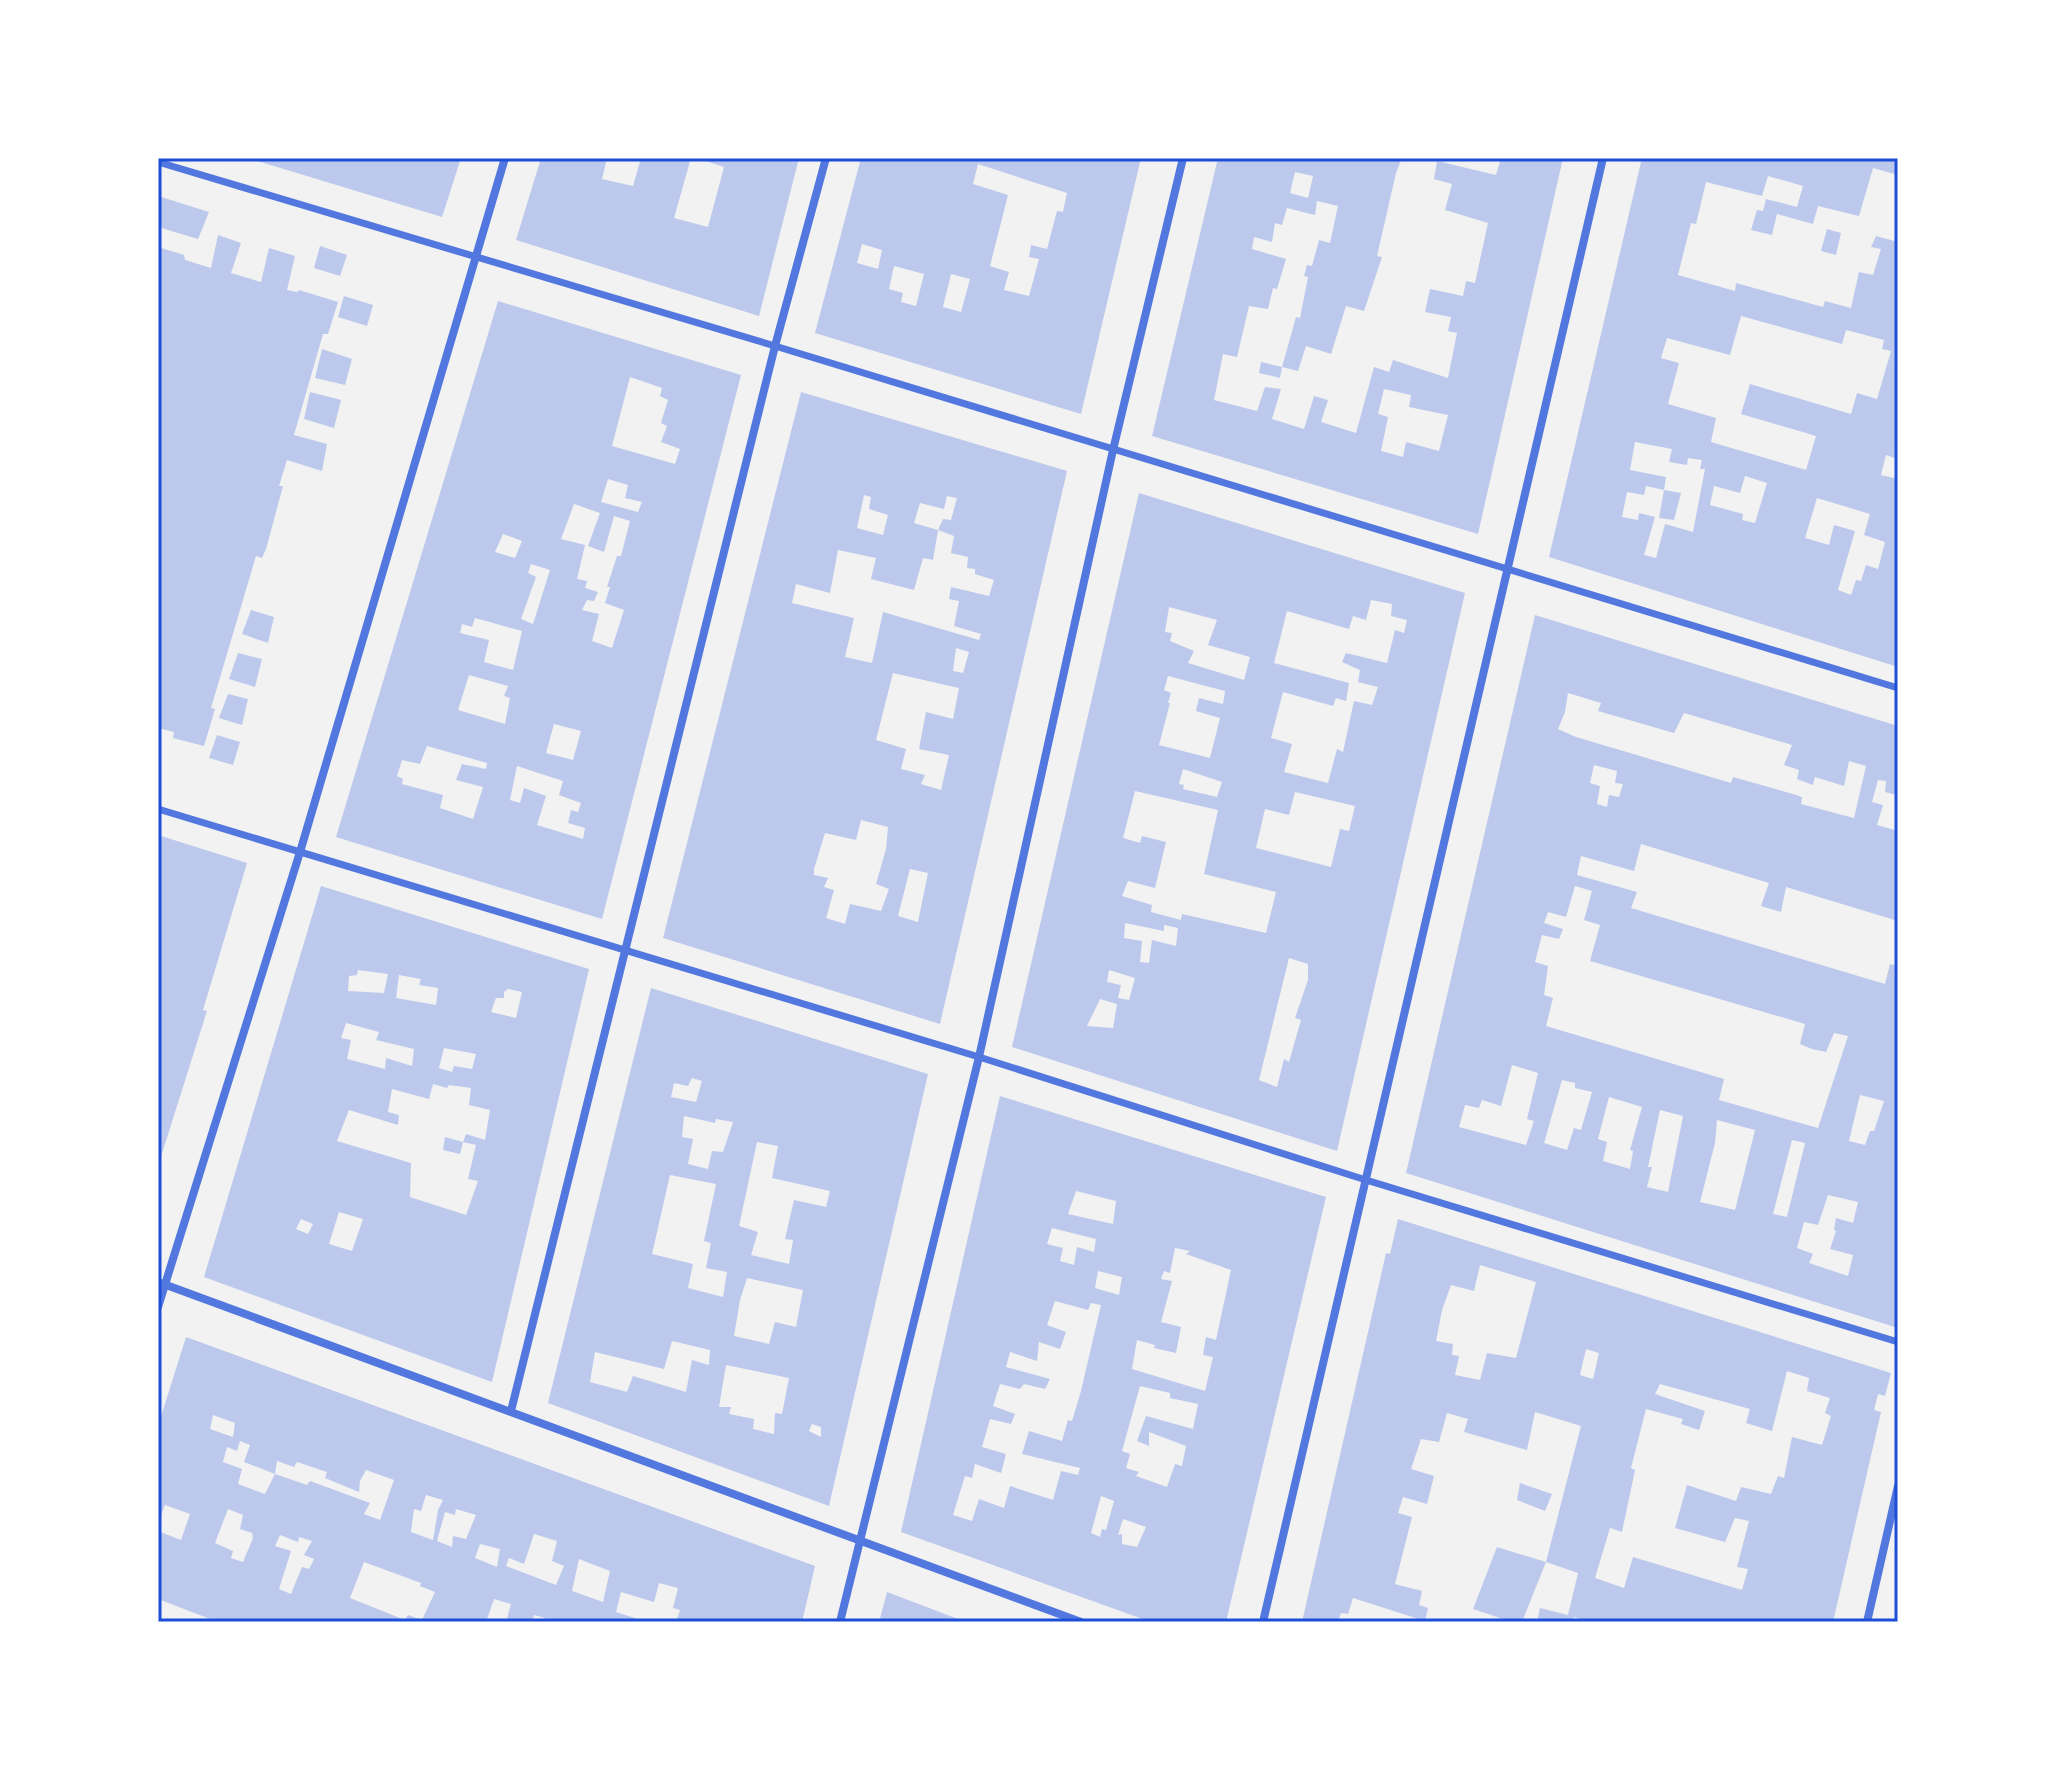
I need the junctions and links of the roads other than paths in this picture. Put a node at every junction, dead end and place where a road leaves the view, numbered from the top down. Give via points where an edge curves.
1 (505, 158) edge
2 (826, 158) edge
3 (1183, 158) edge
4 (1603, 158) edge
5 (158, 162) edge
6 (475, 258) junction
7 (775, 346) junction
8 (1113, 450) junction
9 (1509, 571) junction
10 (1898, 688) edge
11 (158, 809) edge
12 (300, 852) junction
13 (626, 949) junction
14 (979, 1057) junction
15 (1366, 1180) junction
16 (162, 1284) edge
17 (158, 1307) edge
18 (1898, 1342) edge
19 (511, 1411) junction
20 (1898, 1486) edge
21 (860, 1539) junction
22 (840, 1622) edge
23 (1081, 1622) edge
24 (1263, 1622) edge
25 (1867, 1622) edge

1 - 6 street
2 - 7 street
3 - 8 street
4 - 9 street
5 - 6 street
6 - 7 street
6 - 12 street
7 - 8 street
7 - 13 street
8 - 9 street
8 - 14 street
9 - 10 street
9 - 15 street
11 - 12 street
12 - 13 street
12 - 16 street
13 - 14 street
13 - 19 street
14 - 15 street
14 - 21 street
15 - 18 street
15 - 24 street
16 - 17 street
16 - 19 street
19 - 21 street
20 - 25 street
21 - 22 street
21 - 23 street

